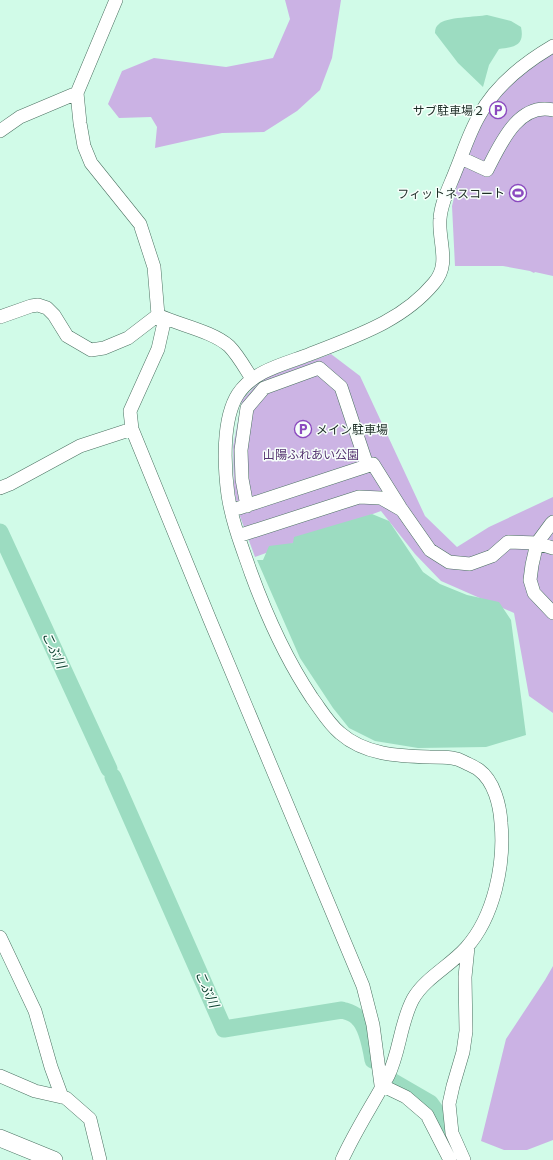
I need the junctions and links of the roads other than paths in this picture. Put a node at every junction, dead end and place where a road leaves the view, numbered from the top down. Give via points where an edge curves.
1 (116, 0) edge
2 (553, 46) edge
3 (77, 93) junction
4 (550, 106) edge
5 (0, 131) edge
6 (461, 158) junction
7 (0, 316) edge
8 (162, 317) junction
9 (312, 353) junction
10 (319, 368) junction
11 (252, 379) junction
12 (132, 429) junction
13 (367, 466) junction
14 (0, 488) edge
15 (247, 506) junction
16 (402, 510) junction
17 (232, 511) junction
18 (553, 522) edge
19 (238, 536) junction
20 (537, 543) junction
21 (553, 548) edge
22 (553, 613) edge
23 (0, 937) edge
24 (468, 947) junction
25 (0, 1076) edge
26 (381, 1085) junction
27 (62, 1097) junction
28 (0, 1138) edge
29 (54, 1160) edge
30 (100, 1160) edge
31 (342, 1160) edge
32 (450, 1160) edge
33 (464, 1160) edge

1 - 3 street
2 - 6 street via 529,61 496,91 479,116
3 - 5 street via 20,117
3 - 8 street via 84,146 91,163 140,224 154,267
4 - 6 street via 527,113 510,127 487,170
6 - 9 street via 442,205 439,223 444,256 440,276 429,290 407,309 385,323
7 - 8 street via 30,306 47,308 67,336 92,350 128,338
8 - 11 street via 219,340 241,360
8 - 12 street via 158,349 130,411
9 - 10 street
9 - 11 street via 263,372
10 - 13 street via 341,387
10 - 15 street via 264,388 247,408 241,450 242,479
11 - 17 street via 239,392 230,409 226,438 226,468 228,497
12 - 14 street via 80,446
12 - 26 street via 363,986 373,1025
13 - 15 street
13 - 16 street via 372,464
15 - 17 street
16 - 19 street via 381,498 359,497
16 - 20 street via 430,550 449,562 470,564 492,556 508,542
17 - 19 street
18 - 20 street
19 - 24 street via 271,625 300,680 324,716 340,733 356,744 378,753 456,758 481,771 490,783 498,802 502,853 497,885 486,917
20 - 21 street
20 - 22 street via 530,580 534,593
23 - 27 street via 35,1011
24 - 26 street via 414,996 389,1074
24 - 33 street via 465,977 466,1031 449,1104 452,1133
25 - 27 street via 35,1091
26 - 31 street
26 - 32 street via 406,1097 427,1115
27 - 30 street via 90,1119
28 - 29 main road

